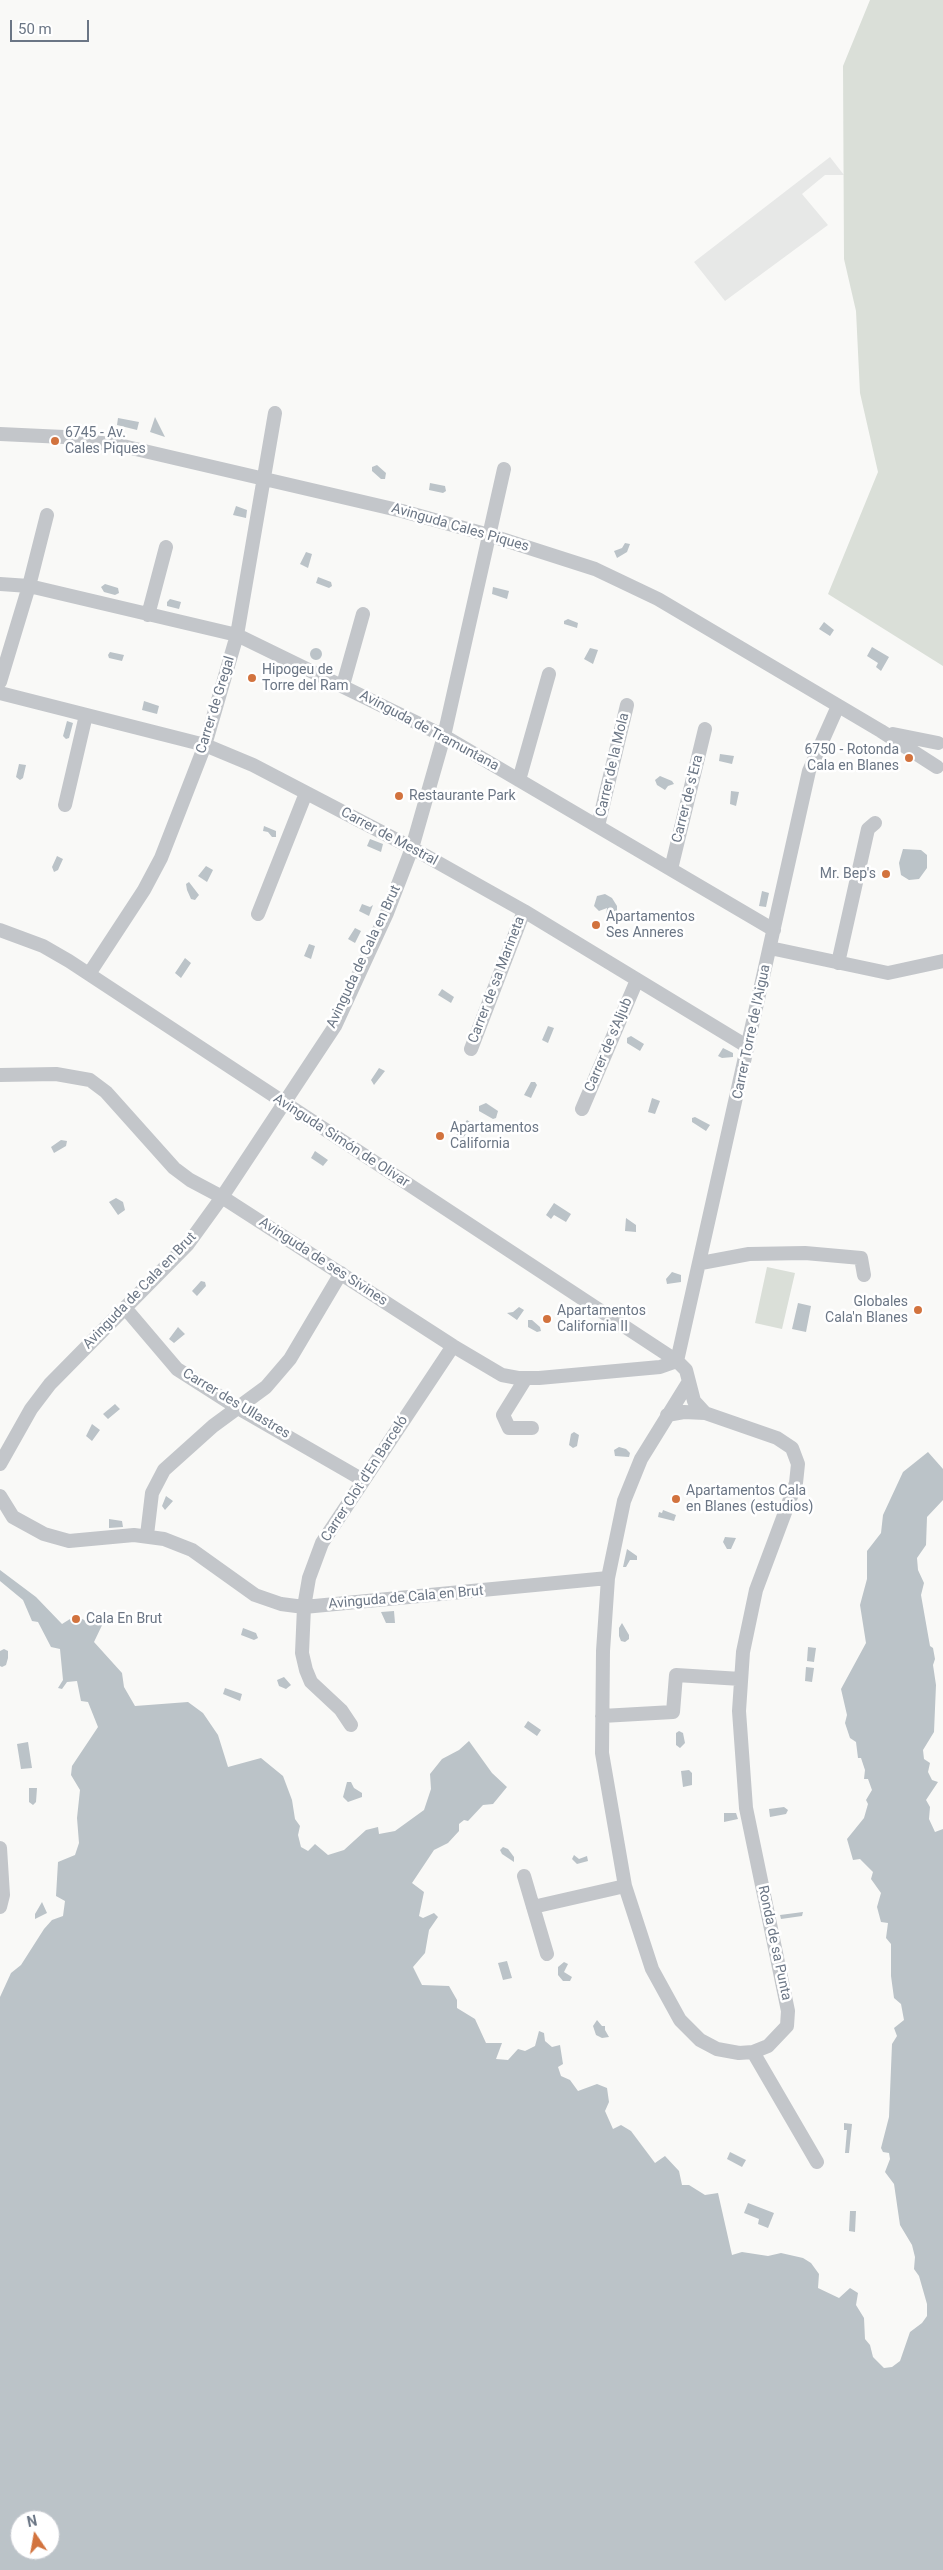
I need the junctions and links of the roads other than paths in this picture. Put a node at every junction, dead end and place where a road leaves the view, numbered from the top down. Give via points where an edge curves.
1 (275, 413) dead end
2 (0, 434) edge
3 (504, 469) dead end
4 (265, 479) junction
5 (47, 515) dead end
6 (489, 535) junction
7 (166, 547) dead end
8 (0, 584) edge
9 (29, 586) junction
10 (363, 614) dead end
11 (148, 615) junction
12 (238, 635) junction
13 (549, 674) dead end
14 (0, 682) edge
15 (343, 685) junction
16 (0, 693) edge
17 (627, 705) dead end
18 (838, 706) junction
19 (86, 715) junction
20 (705, 729) dead end
21 (881, 731) junction
22 (444, 736) junction
23 (941, 741) edge
24 (205, 746) junction
25 (940, 770) edge
26 (519, 780) junction
27 (306, 793) junction
28 (65, 805) dead end
29 (875, 823) dead end
30 (598, 826) junction
31 (412, 848) junction
32 (671, 869) junction
33 (524, 910) junction
34 (258, 914) dead end
35 (0, 930) edge
36 (774, 930) junction
37 (770, 948) junction
38 (943, 961) edge
39 (838, 963) junction
40 (89, 974) junction
41 (637, 980) junction
42 (748, 1048) junction
43 (471, 1049) dead end
44 (0, 1075) edge
45 (284, 1103) junction
46 (582, 1109) dead end
47 (222, 1197) junction
48 (701, 1262) junction
49 (341, 1274) junction
50 (864, 1275) dead end
51 (126, 1308) junction
52 (453, 1346) junction
53 (677, 1361) junction
54 (526, 1378) junction
55 (688, 1383) junction
56 (238, 1408) junction
57 (705, 1413) junction
58 (667, 1415) junction
59 (532, 1428) dead end
60 (0, 1464) edge
61 (363, 1480) junction
62 (0, 1496) edge
63 (147, 1535) junction
64 (608, 1578) junction
65 (304, 1607) junction
66 (741, 1679) junction
67 (602, 1716) junction
68 (351, 1725) dead end
69 (0, 1848) edge
70 (524, 1876) dead end
71 (625, 1886) junction
72 (533, 1906) junction
73 (0, 1907) edge
74 (547, 1954) dead end
75 (753, 2052) junction
76 (817, 2162) dead end

1 - 4 street, Carrer de Gregal
2 - 4 street, Avinguda Cales Piques via 64,437 127,447
3 - 6 street, Avinguda de Cala en Brut
4 - 6 street, Avinguda Cales Piques
4 - 12 street, Carrer de Gregal
5 - 9 street
6 - 18 street, Avinguda Cales Piques via 595,569 658,599
6 - 22 street, Avinguda de Cala en Brut
7 - 11 street
8 - 9 street, Avinguda de Tramuntana
9 - 11 street, Avinguda de Tramuntana
9 - 14 street
10 - 15 street
11 - 12 street, Avinguda de Tramuntana
12 - 15 street, Avinguda de Tramuntana
12 - 24 street, Carrer de Gregal
13 - 26 street
15 - 22 street, Avinguda de Tramuntana
16 - 19 street, Carrer de Mestral
17 - 30 street, Carrer de la Mola
18 - 21 street, Avinguda Cales Piques
18 - 36 street, Carrer Torre de l'Aigua via 809,771
19 - 24 street, Carrer de Mestral
19 - 28 street
20 - 32 street, Carrer de s'Era
21 - 23 street, Avinguda Cales Piques via 924,742
21 - 25 street, Avinguda Cales Piques
22 - 26 street, Avinguda de Tramuntana
22 - 31 street, Avinguda de Cala en Brut
23 - 25 street via 934,753
24 - 27 street, Carrer de Mestral via 252,765
24 - 40 street, Carrer de Gregal via 161,858
26 - 30 street, Avinguda de Tramuntana
27 - 31 street, Carrer de Mestral
27 - 34 street
29 - 39 street via 868,830
30 - 32 street, Avinguda de Tramuntana
31 - 33 street, Carrer de Mestral
31 - 45 street, Avinguda de Cala en Brut via 387,913 334,1026
32 - 36 street, Avinguda de Tramuntana
33 - 41 street, Carrer de Mestral
33 - 43 street, Carrer de sa Marineta
35 - 40 street, Avinguda Simón de Olivar via 43,946
36 - 37 street, Carrer Torre de l'Aigua
37 - 39 street
37 - 42 street, Carrer Torre de l'Aigua
38 - 39 street via 888,973
40 - 45 street, Avinguda Simón de Olivar
41 - 42 street, Carrer de Mestral
41 - 46 street, Carrer de s'Aljub
42 - 48 street, Carrer Torre de l'Aigua
44 - 47 street, Avinguda de ses Sivines via 56,1074 90,1080 106,1092 174,1168
45 - 47 street, Avinguda de Cala en Brut
45 - 53 street, Avinguda Simón de Olivar
47 - 49 street, Avinguda de ses Sivines
47 - 51 street, Avinguda de Cala en Brut via 188,1244
48 - 50 street via 749,1254 805,1253 861,1258
48 - 53 street, Carrer Torre de l'Aigua
49 - 52 street, Avinguda de ses Sivines
49 - 56 street via 290,1359 266,1387
51 - 56 street, Carrer des Ullastres via 178,1369
51 - 60 street, Avinguda de Cala en Brut via 50,1384 31,1409
52 - 54 street, Avinguda de ses Sivines via 502,1375
52 - 61 street, Carrer Clot d'En Barceló
53 - 54 street, Avinguda de ses Sivines via 660,1367
53 - 55 street via 686,1370
54 - 59 street via 503,1415 509,1428
55 - 57 street via 694,1402
55 - 58 street
56 - 61 street, Carrer des Ullastres
56 - 63 street via 164,1470 152,1493
57 - 58 street, Ronda de sa Punta
57 - 66 street, Ronda de sa Punta via 777,1438 792,1448 798,1464 796,1483 756,1590 743,1652
58 - 64 street via 641,1459 624,1501
61 - 65 street, Carrer Clot d'En Barceló via 322,1543
62 - 63 street, Avinguda de Cala en Brut via 7,1511 18,1522 69,1541
63 - 65 street, Avinguda de Cala en Brut via 192,1550 256,1595 281,1604
64 - 65 street, Avinguda de Cala en Brut
64 - 67 street
65 - 68 street, Carrer Clot d'En Barceló via 302,1653 306,1670 312,1682 341,1710
66 - 67 street via 676,1675 673,1712
66 - 75 street, Ronda de sa Punta via 740,1730 746,1808 788,2011 787,2026 768,2046
67 - 71 street via 607,1790
69 - 73 street via 3,1895
70 - 72 street
71 - 72 street
71 - 75 street via 652,1969 680,2020 700,2040 717,2049
72 - 74 street
75 - 76 street

